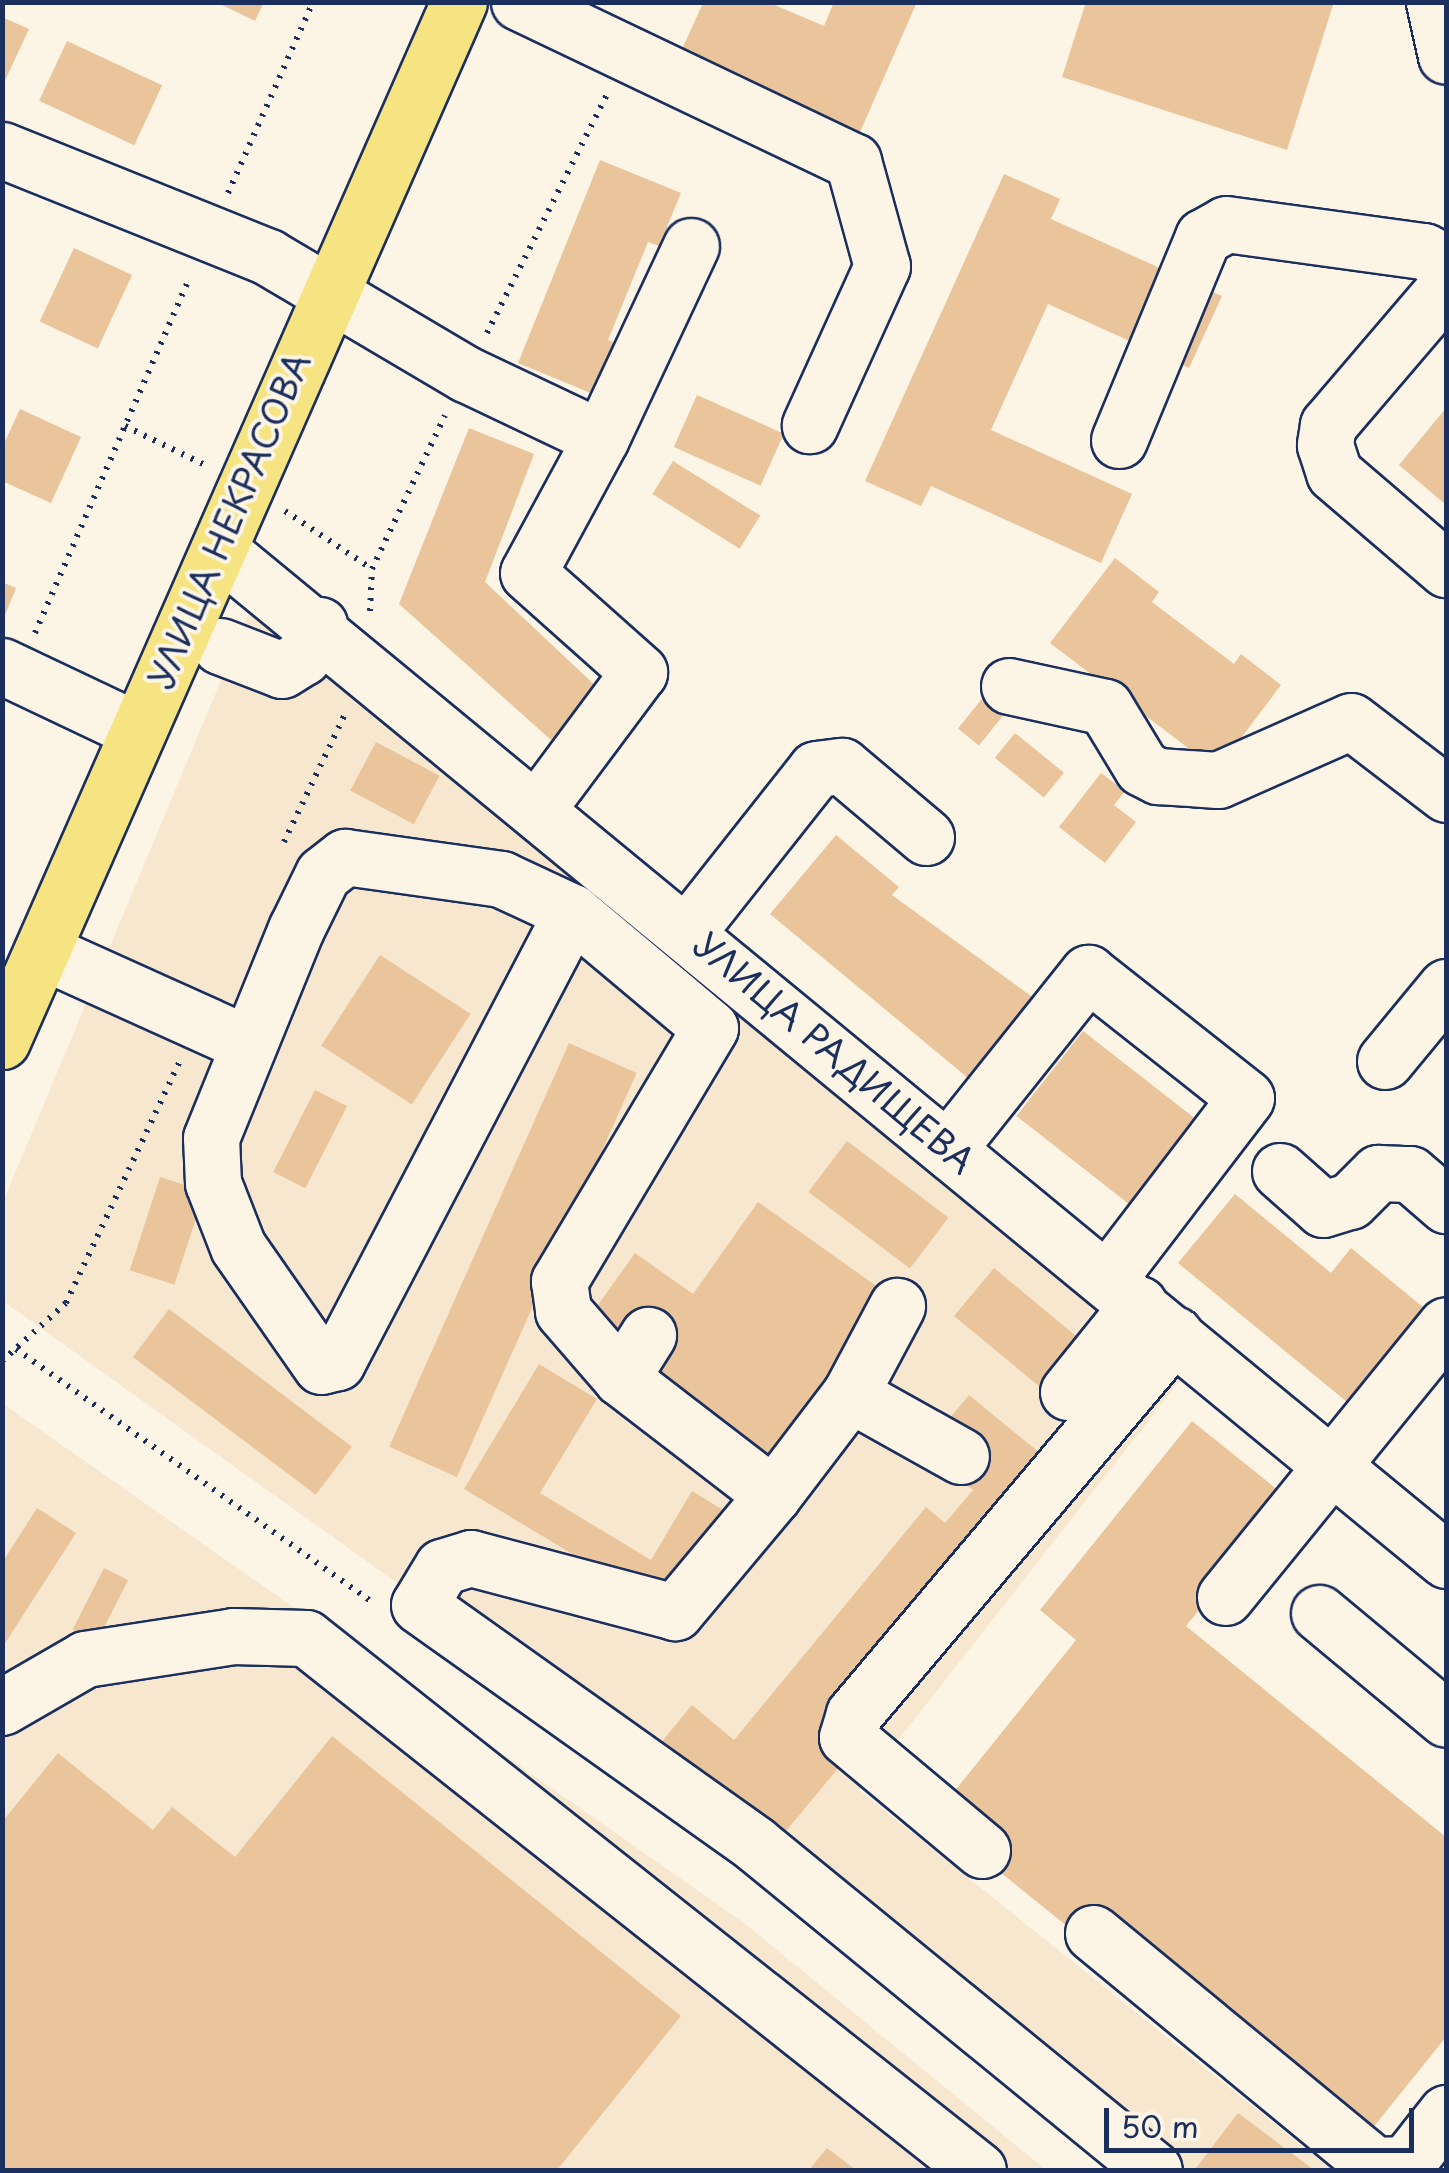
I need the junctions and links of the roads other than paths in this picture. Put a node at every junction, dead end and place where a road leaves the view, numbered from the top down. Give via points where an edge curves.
1 (459, 2) edge
2 (519, 2) edge
3 (1434, 2) edge
4 (1446, 56) edge
5 (2, 150) edge
6 (692, 246) dead end
7 (328, 288) junction
8 (1443, 290) edge
9 (810, 425) dead end
10 (601, 438) junction
11 (1119, 440) dead end
12 (220, 550) junction
13 (1446, 568) edge
14 (318, 625) junction
15 (220, 646) dead end
16 (10, 670) edge
17 (1009, 686) dead end
18 (137, 730) junction
19 (1446, 794) edge
20 (536, 810) junction
21 (926, 837) dead end
22 (572, 912) junction
23 (688, 931) junction
24 (42, 951) junction
25 (747, 980) junction
26 (1446, 986) edge
27 (710, 1028) junction
28 (2, 1041) edge
29 (248, 1044) junction
30 (1384, 1061) dead end
31 (949, 1147) junction
32 (1280, 1171) dead end
33 (1446, 1205) edge
34 (1141, 1305) junction
35 (896, 1306) dead end
36 (1446, 1325) edge
37 (1068, 1392) dead end
38 (850, 1394) junction
39 (961, 1456) dead end
40 (1332, 1464) junction
41 (773, 1494) junction
42 (1446, 1560) edge
43 (1225, 1597) dead end
44 (1319, 1614) dead end
45 (2, 1707) edge
46 (1446, 1719) edge
47 (982, 1850) dead end
48 (1093, 1933) dead end
49 (1446, 2114) edge
50 (976, 2170) edge
51 (1154, 2170) edge

1 - 7 main road, УЛИЦА НЕКРАСОВА
2 - 9 street via 853,162 882,266
3 - 4 street
5 - 7 street
6 - 10 street
7 - 10 street via 466,374
7 - 12 main road, УЛИЦА НЕКРАСОВА
8 - 11 street via 1424,251 1226,224 1203,237
8 - 13 street via 1328,425 1325,445 1334,473
10 - 20 street via 528,573 639,672
12 - 14 street, УЛИЦА РАДИЩЕВА
12 - 18 main road, УЛИЦА НЕКРАСОВА
14 - 15 street via 303,657 282,670
14 - 20 street, УЛИЦА РАДИЩЕВА
16 - 18 street
17 - 19 street via 1105,707 1142,768 1158,776 1218,780 1350,720
18 - 24 main road, УЛИЦА НЕКРАСОВА
20 - 23 street, УЛИЦА РАДИЩЕВА
21 - 23 street via 842,766 816,769
22 - 27 street
22 - 29 street via 501,879 345,857 323,874
22 - 29 street via 337,1362 321,1366 306,1352 238,1247 212,1183 211,1138
23 - 25 street, УЛИЦА РАДИЩЕВА
24 - 28 main road, УЛИЦА НЕКРАСОВА
24 - 29 street
25 - 27 street
25 - 31 street, УЛИЦА РАДИЩЕВА
26 - 30 street
27 - 41 street via 560,1281 563,1311 635,1356
31 - 34 street, УЛИЦА РАДИЩЕВА
31 - 34 street via 1088,973 1246,1098
32 - 33 street via 1323,1209 1350,1200 1378,1173 1410,1174
34 - 37 street
34 - 40 street, УЛИЦА РАДИЩЕВА
34 - 47 street via 854,1714 847,1736
35 - 38 street
36 - 40 street
38 - 39 street
38 - 41 street
40 - 42 street, УЛИЦА РАДИЩЕВА
40 - 43 street
41 - 51 street via 675,1612 472,1558 442,1567 419,1604 755,1844
44 - 46 street
45 - 50 street via 84,1659 234,1636 306,1638
48 - 49 street via 1374,2165 1406,2164

